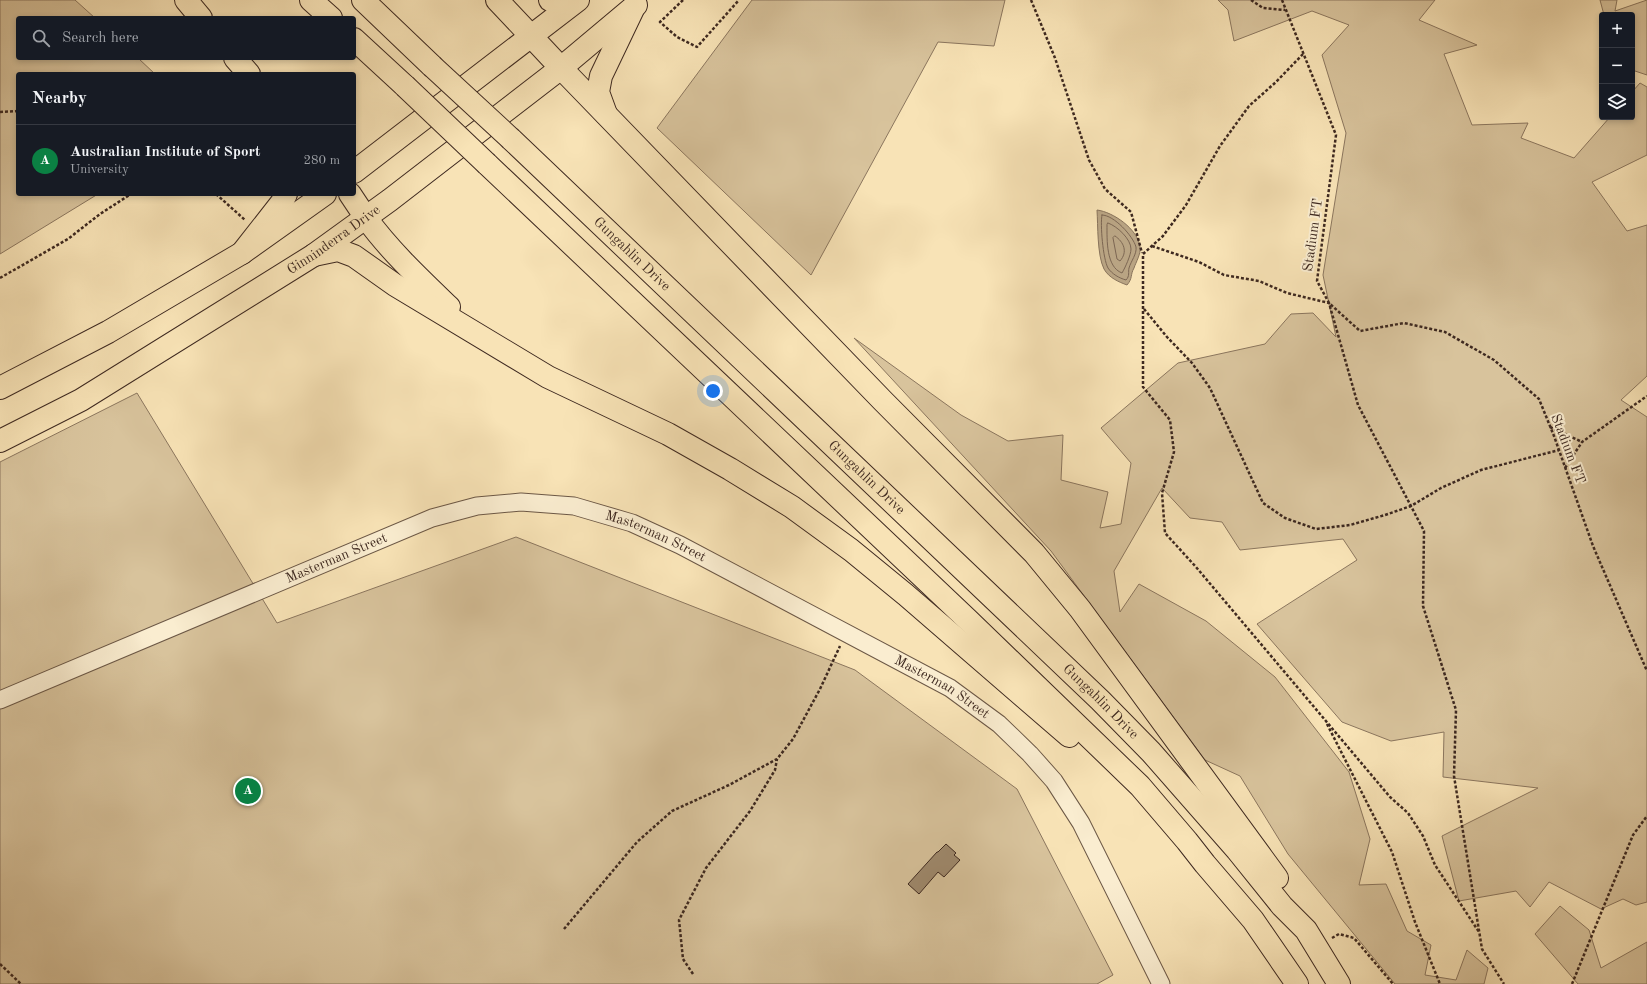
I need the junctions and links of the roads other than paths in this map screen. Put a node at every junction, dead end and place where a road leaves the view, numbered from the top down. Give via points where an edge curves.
1 (186, 0) edge
2 (311, 0) edge
3 (363, 0) edge
4 (497, 0) edge
5 (550, 0) edge
6 (577, 0) edge
7 (638, 3) edge
8 (199, 16) edge
9 (329, 16) edge
10 (531, 36) junction
11 (356, 41) edge
12 (237, 60) edge
13 (561, 68) junction
14 (247, 72) edge
15 (606, 115) junction
16 (356, 170) edge
17 (285, 196) edge
18 (322, 196) edge
19 (351, 196) edge
20 (366, 218) junction
21 (242, 252) junction
22 (314, 255) junction
23 (479, 336) junction
24 (0, 388) edge
25 (0, 441) edge
26 (0, 700) edge
27 (1205, 864) junction
28 (1311, 938) junction
29 (1161, 984) edge
30 (1297, 984) edge
31 (1339, 984) edge

1 - 8 main road
2 - 9 main road
3 - 28 main road, Gungahlin Drive, bridge via 1100,700 1151,752
4 - 10 main road
5 - 6 main road
6 - 10 main road
7 - 13 main road, Ginninderra Drive
7 - 15 main road via 601,76 598,92
10 - 13 main road
10 - 16 main road
11 - 27 main road, bridge via 1079,726 1140,786
12 - 14 main road
13 - 15 main road
13 - 20 main road, Ginninderra Drive
15 - 28 main road via 1034,553 1080,609 1251,841 1292,899
17 - 21 main road
18 - 21 main road
19 - 20 main road
20 - 22 main road, Ginninderra Drive
20 - 23 main road via 416,276
21 - 24 main road via 108,332
22 - 23 main road via 338,250 354,256 395,285
22 - 25 main road, Ginninderra Drive via 81,400
23 - 27 main road via 548,377 668,434 792,507 851,550 962,643 1071,738 1153,819
26 - 29 street, Masterman Street via 432,518 477,506 521,502 574,506 632,523 680,545 950,688 999,724 1054,781 1081,823
27 - 30 main road via 1253,920
28 - 31 main road, Gungahlin Drive

